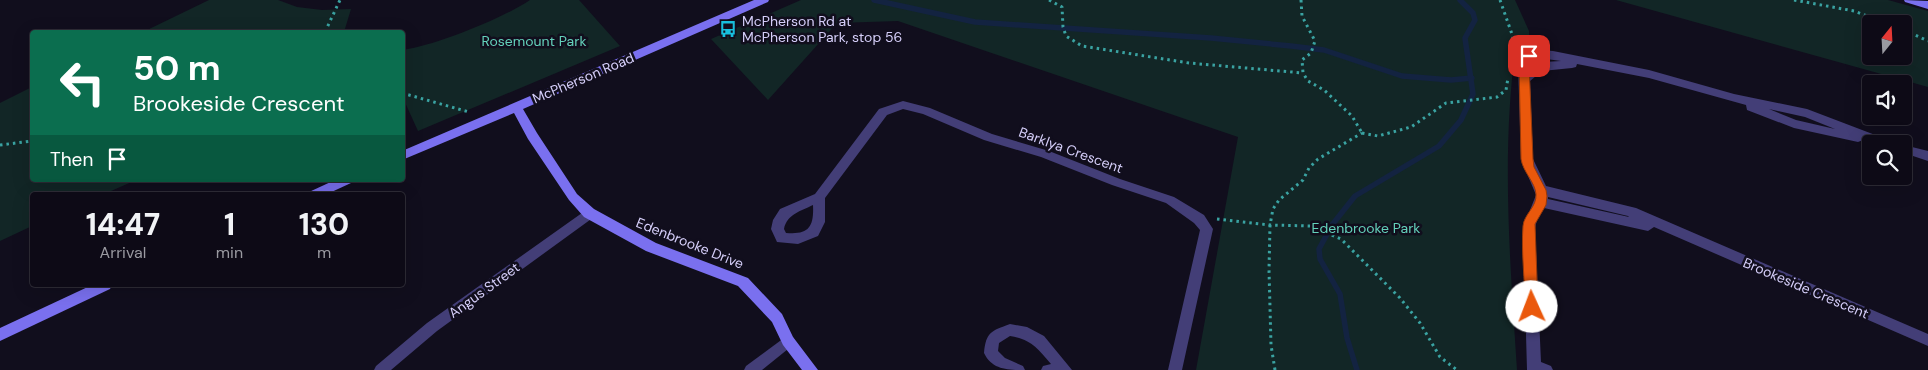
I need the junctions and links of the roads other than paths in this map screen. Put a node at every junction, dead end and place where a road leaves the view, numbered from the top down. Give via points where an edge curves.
1 (764, 0) edge
2 (1909, 0) edge
3 (1928, 5) edge
4 (516, 106) junction
5 (1862, 138) edge
6 (1912, 151) edge
7 (405, 155) edge
8 (1928, 156) edge
9 (342, 182) edge
10 (320, 192) edge
11 (1541, 196) junction
12 (819, 198) dead end
13 (590, 213) junction
14 (101, 287) edge
15 (0, 335) edge
16 (1928, 340) edge
17 (788, 341) junction
18 (1538, 369) edge
19 (381, 370) edge
20 (751, 370) edge
21 (811, 370) edge
22 (1018, 370) edge
23 (1065, 370) edge
24 (1175, 370) edge

1 - 4 street, McPherson Road
2 - 3 street
4 - 7 street, McPherson Road
4 - 13 street, Edenbrooke Drive via 573,197
5 - 11 street via 1787,122 1725,96 1659,77 1604,66 1542,66 1530,72 1524,82 1527,159
6 - 8 street
9 - 10 street
11 - 16 street, Brookeside Crescent via 1684,236
11 - 18 street via 1529,224
12 - 24 street, Barklya Crescent via 883,112 903,105 1170,200 1199,218 1207,229
13 - 17 street, Edenbrooke Drive via 652,247 743,282 777,318
13 - 19 street, Angus Street via 432,326
14 - 15 street
17 - 20 street
17 - 21 street, Edenbrooke Drive
22 - 23 street via 1000,362 991,353 992,340 1010,330 1040,340

